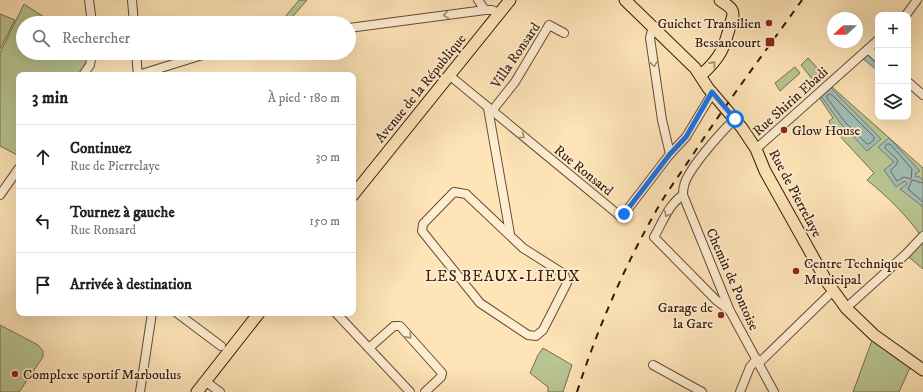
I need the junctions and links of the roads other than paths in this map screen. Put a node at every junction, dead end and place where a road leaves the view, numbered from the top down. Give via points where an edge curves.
1 (89, 0) edge
2 (132, 0) edge
3 (478, 0) edge
4 (510, 0) edge
5 (625, 0) edge
6 (916, 0) edge
7 (727, 1) edge
8 (485, 10) junction
9 (908, 12) edge
10 (499, 13) junction
11 (91, 16) edge
12 (133, 16) edge
13 (653, 26) junction
14 (356, 27) edge
15 (564, 33) dead end
16 (875, 43) edge
17 (868, 49) junction
18 (875, 55) edge
19 (91, 60) edge
20 (137, 60) edge
21 (186, 60) edge
22 (85, 72) edge
23 (138, 72) edge
24 (148, 72) edge
25 (449, 76) junction
26 (701, 76) junction
27 (910, 84) edge
28 (712, 92) junction
29 (923, 95) edge
30 (490, 109) junction
31 (735, 119) junction
32 (756, 149) junction
33 (670, 154) junction
34 (16, 172) edge
35 (356, 191) edge
36 (0, 195) edge
37 (683, 195) junction
38 (510, 234) junction
39 (923, 236) edge
40 (833, 290) junction
41 (846, 308) junction
42 (730, 311) junction
43 (152, 316) edge
44 (181, 316) edge
45 (257, 316) edge
46 (339, 316) edge
47 (221, 346) dead end
48 (369, 348) junction
49 (758, 361) junction
50 (653, 365) dead end
51 (923, 370) edge
52 (205, 381) junction
53 (427, 390) edge
54 (140, 392) edge
55 (196, 392) edge
56 (220, 392) edge
57 (410, 392) edge
58 (702, 392) edge
59 (740, 392) edge
60 (774, 392) edge

1 - 11 street
2 - 12 street
3 - 8 street
4 - 10 main road, Avenue de la République
5 - 13 main road, Rue de Pierrelaye
6 - 9 street
26 -> 7 main road via 723,50 733,15
8 - 10 street
8 -> 14 street
10 - 25 main road, Avenue de la République
13 - 26 main road, Rue de Pierrelaye
13 -> 33 street via 650,38 662,120
15 - 30 street, Villa Ronsard via 549,25 515,82
16 - 17 street, Rue Shirin Ebadi
17 - 18 street
17 - 32 street, Rue Shirin Ebadi
19 - 22 street
20 - 23 street
21 - 24 street
25 - 30 street, Rue Ronsard
25 - 35 main road, Avenue de la République
26 - 28 main road, Rue de Pierrelaye
27 - 29 street
28 - 31 main road, Rue de Pierrelaye
28 - 33 street, Rue Ronsard via 686,137
30 -> 33 street, Rue Ronsard via 620,216
30 - 38 street
31 - 32 main road, Rue de Pierrelaye
31 - 37 street via 689,173
32 - 40 main road, Rue de Pierrelaye
34 - 36 street
37 - 42 street, Chemin de Pontoise
37 -> 42 street via 672,205 654,237
38 - 38 street via 466,194 454,192 423,224 422,231 480,303 528,335 536,336 543,330 567,283 564,274 523,248
39 - 41 street
40 - 41 main road, Rue de Pierrelaye
40 - 49 street
41 - 51 main road, Rue de Pierrelaye via 874,336
42 - 49 street, Chemin de Pontoise
43 - 54 street
44 - 47 street
45 - 52 main road
46 - 48 street
48 -> 53 street via 394,326 400,326 442,373 442,377
48 - 57 street
49 - 59 street via 750,367
49 - 60 street, Chemin de Pontoise
50 - 58 street
52 - 55 main road
52 - 56 street

